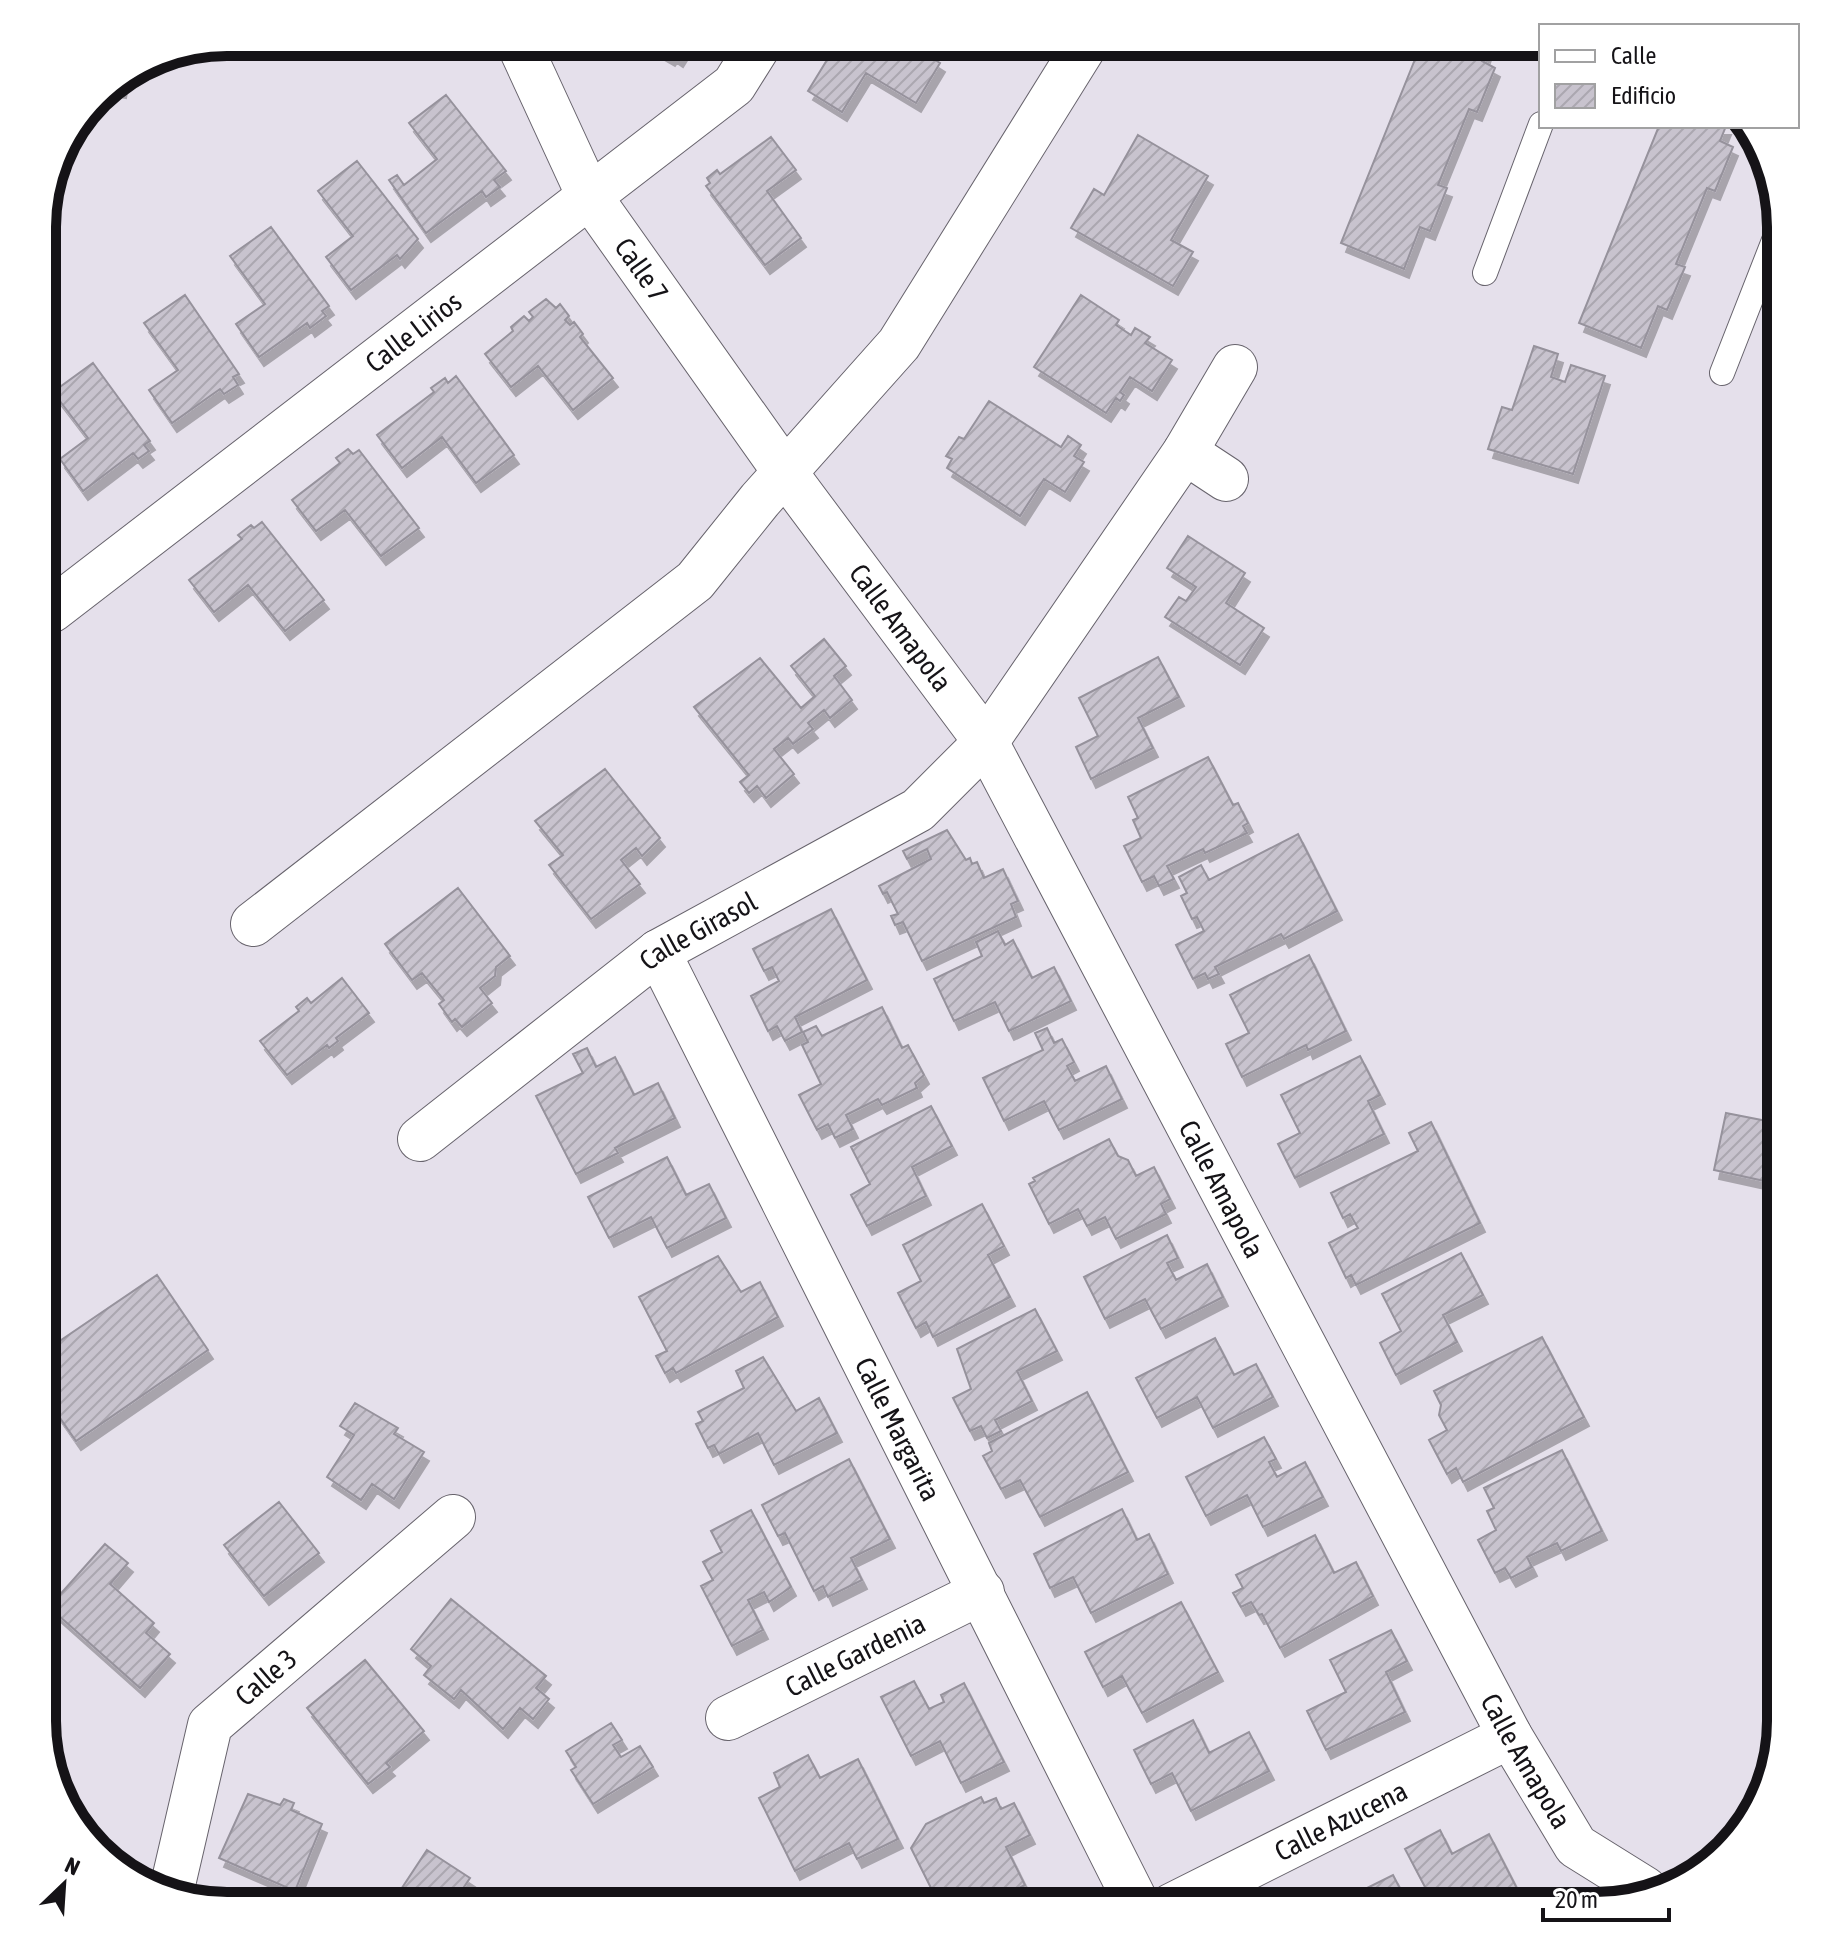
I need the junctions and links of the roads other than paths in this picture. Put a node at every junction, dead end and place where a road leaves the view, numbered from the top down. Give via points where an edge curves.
1 (524, 56) edge
2 (752, 56) edge
3 (1078, 56) edge
4 (1539, 128) edge
5 (588, 194) junction
6 (1767, 258) edge
7 (1485, 273) dead end
8 (1235, 367) dead end
9 (1722, 373) dead end
10 (1185, 452) junction
11 (788, 477) junction
12 (1226, 479) dead end
13 (56, 607) edge
14 (986, 742) junction
15 (253, 924) dead end
16 (658, 952) junction
17 (420, 1139) dead end
18 (453, 1517) dead end
19 (982, 1592) junction
20 (728, 1718) dead end
21 (1510, 1736) junction
22 (173, 1883) edge
23 (1640, 1886) edge
24 (1131, 1892) edge
25 (1199, 1892) edge

1 - 5 street, Calle 7
2 - 5 street, Calle Lirios via 734,85
3 - 11 street via 899,344
4 - 7 lane
5 - 11 street, Calle 7
5 - 13 street, Calle Lirios
6 - 9 lane
8 - 10 street, Calle Girasol
10 - 12 street
10 - 14 street, Calle Girasol
11 - 14 street, Calle Amapola
11 - 15 street via 695,581
14 - 16 street, Calle Girasol via 918,810
14 - 21 street, Calle Amapola
16 - 17 street, Calle Girasol
16 - 19 street, Calle Margarita
18 - 22 street, Calle 3 via 210,1725
19 - 20 street, Calle Gardenia
19 - 24 street, Calle Margarita
21 - 23 street, Calle Amapola via 1576,1846
21 - 25 street, Calle Azucena

